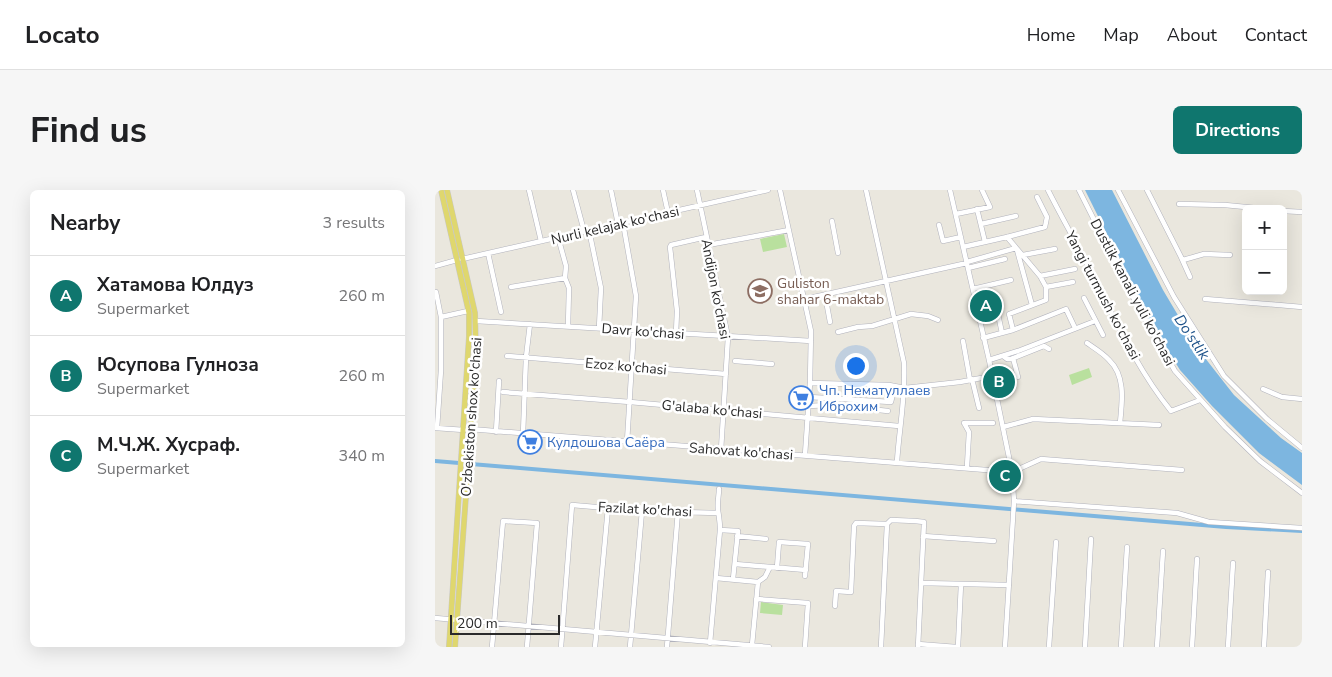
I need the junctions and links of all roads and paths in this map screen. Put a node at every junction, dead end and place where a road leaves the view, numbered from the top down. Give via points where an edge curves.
1 (441, 190) edge
2 (447, 190) edge
3 (529, 190) edge
4 (573, 190) edge
5 (611, 190) edge
6 (663, 190) edge
7 (697, 190) edge
8 (768, 190) edge
9 (780, 190) edge
10 (866, 190) edge
11 (950, 190) edge
12 (982, 190) edge
13 (1048, 190) edge
14 (1079, 190) edge
15 (1119, 190) edge
16 (1147, 190) edge
17 (742, 193) edge
18 (1037, 197) dead end
19 (1179, 204) dead end
20 (700, 206) junction
21 (1242, 207) edge
22 (977, 209) junction
23 (1287, 210) edge
24 (1302, 212) edge
25 (668, 213) junction
26 (956, 214) junction
27 (1015, 216) dead end
28 (831, 221) dead end
29 (620, 223) junction
30 (981, 224) junction
31 (939, 225) dead end
32 (789, 230) junction
33 (587, 231) junction
34 (706, 237) junction
35 (961, 237) junction
36 (558, 238) junction
37 (1007, 238) junction
38 (541, 241) junction
39 (985, 242) junction
40 (708, 245) junction
41 (963, 247) junction
42 (1016, 247) junction
43 (1055, 249) dead end
44 (488, 253) junction
45 (838, 253) dead end
46 (1023, 254) junction
47 (1230, 255) dead end
48 (1005, 259) dead end
49 (459, 260) junction
50 (1183, 260) junction
51 (967, 264) junction
52 (435, 266) edge
53 (1075, 269) dead end
54 (1040, 276) junction
55 (1190, 277) dead end
56 (565, 278) junction
57 (886, 280) junction
58 (1011, 280) dead end
59 (1073, 282) dead end
60 (511, 287) dead end
61 (1047, 287) junction
62 (973, 289) junction
63 (436, 292) edge
64 (825, 295) junction
65 (1084, 298) dead end
66 (805, 299) junction
67 (1205, 299) dead end
68 (996, 305) dead end
69 (1032, 305) junction
70 (1302, 307) edge
71 (468, 311) junction
72 (501, 312) dead end
73 (441, 317) junction
74 (894, 318) junction
75 (938, 320) dead end
76 (476, 321) junction
77 (1095, 321) junction
78 (830, 322) dead end
79 (530, 324) junction
80 (568, 326) junction
81 (599, 328) junction
82 (1075, 328) junction
83 (635, 330) junction
84 (1013, 330) junction
85 (838, 332) dead end
86 (676, 333) junction
87 (1002, 333) junction
88 (1103, 335) dead end
89 (728, 337) junction
90 (983, 338) junction
91 (811, 341) junction
92 (963, 342) dead end
93 (1087, 343) dead end
94 (1049, 348) dead end
95 (507, 356) dead end
96 (1003, 356) junction
97 (526, 358) junction
98 (1013, 358) junction
99 (989, 360) junction
100 (735, 361) dead end
101 (772, 364) dead end
102 (633, 366) junction
103 (727, 374) junction
104 (992, 376) junction
105 (1018, 377) dead end
106 (971, 380) junction
107 (499, 381) dead end
108 (810, 383) junction
109 (850, 384) junction
110 (895, 386) junction
111 (905, 388) junction
112 (1263, 389) dead end
113 (503, 392) dead end
114 (525, 394) junction
115 (809, 397) junction
116 (849, 398) junction
117 (1302, 399) edge
118 (1200, 400) junction
119 (631, 402) junction
120 (808, 406) junction
121 (979, 408) dead end
122 (724, 410) junction
123 (888, 411) dead end
124 (807, 418) junction
125 (993, 423) dead end
126 (1120, 423) junction
127 (1159, 425) dead end
128 (899, 426) junction
129 (1003, 427) junction
130 (436, 428) edge
131 (467, 430) junction
132 (496, 432) junction
133 (523, 434) junction
134 (627, 442) junction
135 (1302, 448) edge
136 (721, 450) junction
137 (805, 455) junction
138 (897, 462) junction
139 (967, 468) junction
140 (1182, 470) dead end
141 (464, 471) junction
142 (1012, 472) junction
143 (719, 489) dead end
144 (1302, 493) edge
145 (1013, 503) junction
146 (608, 508) junction
147 (678, 510) junction
148 (642, 511) junction
149 (718, 512) junction
150 (887, 524) junction
151 (1302, 528) edge
152 (720, 530) junction
153 (738, 533) junction
154 (923, 536) junction
155 (766, 539) dead end
156 (1091, 539) dead end
157 (994, 541) dead end
158 (1056, 542) dead end
159 (1127, 547) dead end
160 (1163, 551) dead end
161 (1197, 559) dead end
162 (1233, 563) dead end
163 (735, 564) junction
164 (770, 567) junction
165 (777, 568) junction
166 (806, 570) junction
167 (1267, 572) dead end
168 (805, 576) dead end
169 (716, 578) junction
170 (733, 579) junction
171 (759, 582) junction
172 (921, 583) junction
173 (961, 584) junction
174 (1009, 585) junction
175 (756, 599) junction
176 (835, 606) dead end
177 (435, 618) edge
178 (451, 620) junction
179 (457, 620) junction
180 (493, 623) junction
181 (528, 627) junction
182 (562, 630) junction
183 (597, 633) junction
184 (631, 635) junction
185 (668, 639) junction
186 (710, 643) junction
187 (702, 645) edge
188 (918, 645) edge
189 (738, 646) edge
190 (752, 646) junction
191 (449, 647) edge
192 (455, 647) edge
193 (491, 647) edge
194 (527, 647) edge
195 (561, 647) edge
196 (595, 647) edge
197 (630, 647) edge
198 (667, 647) edge
199 (769, 647) edge
200 (805, 647) edge
201 (881, 647) edge
202 (957, 647) edge
203 (1005, 647) edge
204 (1049, 647) edge
205 (1085, 647) edge
206 (1121, 647) edge
207 (1157, 647) edge
208 (1192, 647) edge
209 (1227, 647) edge
210 (1264, 647) edge

1 - 49 main road, O'zbekiston shox ko'chasi
2 - 49 main road, O'zbekiston shox ko'chasi
3 - 38 street
4 - 33 street
5 - 29 street
6 - 25 street
7 - 20 street, Andijon ko'chasi
8 - 17 street, Nurli kelajak ko'chasi
9 - 32 street
10 - 57 street
11 - 26 street
12 - 22 street via 990,207
13 - 118 street, Yangi turmush ko'chasi via 1120,333 1162,400 1171,410
14 - 118 street, Dustlik kanali yuli ko'chasi via 1138,307 1175,371
15 - 135 street via 1174,297 1224,376 1267,420
16 - 50 street
17 - 20 street, Nurli kelajak ko'chasi
18 - 37 street via 1047,217 1045,226
19 - 21 street
20 - 25 street, Nurli kelajak ko'chasi
20 - 34 street, Andijon ko'chasi
22 - 26 street
22 - 30 street
23 - 24 street
25 - 29 street, Nurli kelajak ko'chasi
26 - 35 street
27 - 30 street
28 - 45 street
29 - 33 street, Nurli kelajak ko'chasi
29 - 83 street via 637,296
30 - 39 street
31 - 35 street via 943,241
32 - 40 street
32 - 66 street
33 - 36 street, Nurli kelajak ko'chasi
33 - 81 street via 601,288
34 - 40 street, Andijon ko'chasi
34 - 86 street via 670,247 677,311
35 - 41 street
36 - 38 street, Nurli kelajak ko'chasi
36 - 56 street via 566,266
37 - 39 street
37 - 42 street
38 - 44 street, Nurli kelajak ko'chasi
39 - 41 street
40 - 89 street, Andijon ko'chasi
41 - 51 street
42 - 46 street
42 - 51 street
42 - 69 street
43 - 46 street
44 - 49 street, Nurli kelajak ko'chasi
44 - 72 street
46 - 54 street
47 - 50 street via 1204,254
48 - 51 street
49 - 52 street, Nurli kelajak ko'chasi
49 - 71 main road, O'zbekiston shox ko'chasi
49 - 76 main road, O'zbekiston shox ko'chasi
50 - 55 street
51 - 57 street
51 - 62 street
53 - 54 street
54 - 61 street
56 - 60 street
56 - 80 street via 569,288
57 - 64 street
57 - 74 street
58 - 62 street
59 - 61 street
61 - 69 street via 1046,300
62 - 90 street
63 - 73 street
64 - 66 street
64 - 78 street
65 - 77 street
66 - 91 street
67 - 70 street
68 - 87 street
69 - 84 street via 1009,314
71 - 73 street
71 - 131 main road, O'zbekiston shox ko'chasi
73 - 130 street
74 - 75 street via 911,314
74 - 85 street
74 - 111 street
76 - 79 street, Davr ko'chasi
76 - 131 main road, O'zbekiston shox ko'chasi via 476,357
77 - 82 street
77 - 88 street
79 - 80 street, Davr ko'chasi
79 - 97 street
80 - 81 street, Davr ko'chasi
81 - 83 street, Davr ko'chasi
82 - 84 street via 1066,309
82 - 96 street
83 - 86 street, Davr ko'chasi
83 - 102 street
84 - 87 street
86 - 89 street, Davr ko'chasi
87 - 90 street
89 - 91 street, Davr ko'chasi
89 - 103 street, Andijon ko'chasi
90 - 99 street
91 - 108 street
92 - 106 street
93 - 126 street via 1117,370 1123,394
94 - 98 street via 1044,346
95 - 97 street, Ezoz ko'chasi
96 - 98 street
96 - 99 street
97 - 102 street, Ezoz ko'chasi
97 - 114 street
98 - 105 street
99 - 104 street
100 - 101 street
102 - 103 street, Ezoz ko'chasi
102 - 119 street
103 - 122 street, Andijon ko'chasi
104 - 106 street
104 - 129 street
106 - 111 street
106 - 121 street
107 - 132 street
108 - 109 street
108 - 115 street
109 - 110 street
109 - 116 street
110 - 111 street
110 - 116 street via 891,402
111 - 128 street
112 - 117 street via 1282,397
113 - 114 street, G'alaba ko'chasi
114 - 119 street, G'alaba ko'chasi
114 - 133 street
115 - 116 street
115 - 120 street
118 - 144 street, Dustlik kanali yuli ko'chasi via 1260,461
119 - 122 street, G'alaba ko'chasi
119 - 134 street
120 - 123 street
120 - 124 street
122 - 124 street, G'alaba ko'chasi
122 - 136 street, Andijon ko'chasi
124 - 128 street, G'alaba ko'chasi
124 - 137 street
125 - 139 street via 964,423 969,432
126 - 127 street
126 - 129 street via 1033,419
128 - 138 street
129 - 142 street
130 - 131 street, Sahovat ko'chasi
131 - 132 street, Sahovat ko'chasi
131 - 141 main road, O'zbekiston shox ko'chasi
132 - 133 street, Sahovat ko'chasi
133 - 134 street, Sahovat ko'chasi
134 - 136 street, Sahovat ko'chasi
136 - 137 street, Sahovat ko'chasi
137 - 138 street, Sahovat ko'chasi
138 - 139 street, Sahovat ko'chasi
139 - 142 street, Sahovat ko'chasi
140 - 142 street via 1041,459
141 - 178 main road, O'zbekiston shox ko'chasi
141 - 179 main road, O'zbekiston shox ko'chasi
142 - 145 street
143 - 149 street
145 - 151 street via 1177,513 1209,522
145 - 174 street
146 - 148 street, Fazilat ko'chasi
146 - 182 street, Fazilat ko'chasi via 572,505
146 - 183 street
147 - 148 street, Fazilat ko'chasi
147 - 149 street, Fazilat ko'chasi
147 - 185 street
148 - 184 street
149 - 152 street
150 - 154 street via 891,520 924,522
150 - 176 street via 856,523 854,526 851,592 837,591
150 - 201 street
152 - 153 street
152 - 169 street
153 - 155 street
153 - 163 street
154 - 157 street
154 - 172 street
156 - 205 street
158 - 204 street
159 - 206 street
160 - 207 street
161 - 208 street
162 - 209 street
163 - 164 street
163 - 170 street
164 - 165 street
164 - 171 street
165 - 166 street
165 - 166 street via 779,542 808,544
166 - 168 street
167 - 210 street
169 - 170 street
169 - 186 street
170 - 171 street
171 - 175 street
172 - 173 street
172 - 188 street
173 - 174 street
173 - 202 street
174 - 203 street
175 - 190 street
175 - 200 street via 808,603
177 - 178 street
178 - 179 street
178 - 191 main road, O'zbekiston shox ko'chasi
179 - 180 street
179 - 192 main road, O'zbekiston shox ko'chasi
180 - 181 street
180 - 181 street via 503,521 537,522
180 - 193 street
181 - 182 street
181 - 194 street
182 - 183 street
182 - 195 street
183 - 184 street
183 - 196 street
184 - 185 street
184 - 197 street
185 - 187 street
185 - 198 street
186 - 187 street
186 - 189 street
188 - 202 street
189 - 190 street
190 - 199 street

